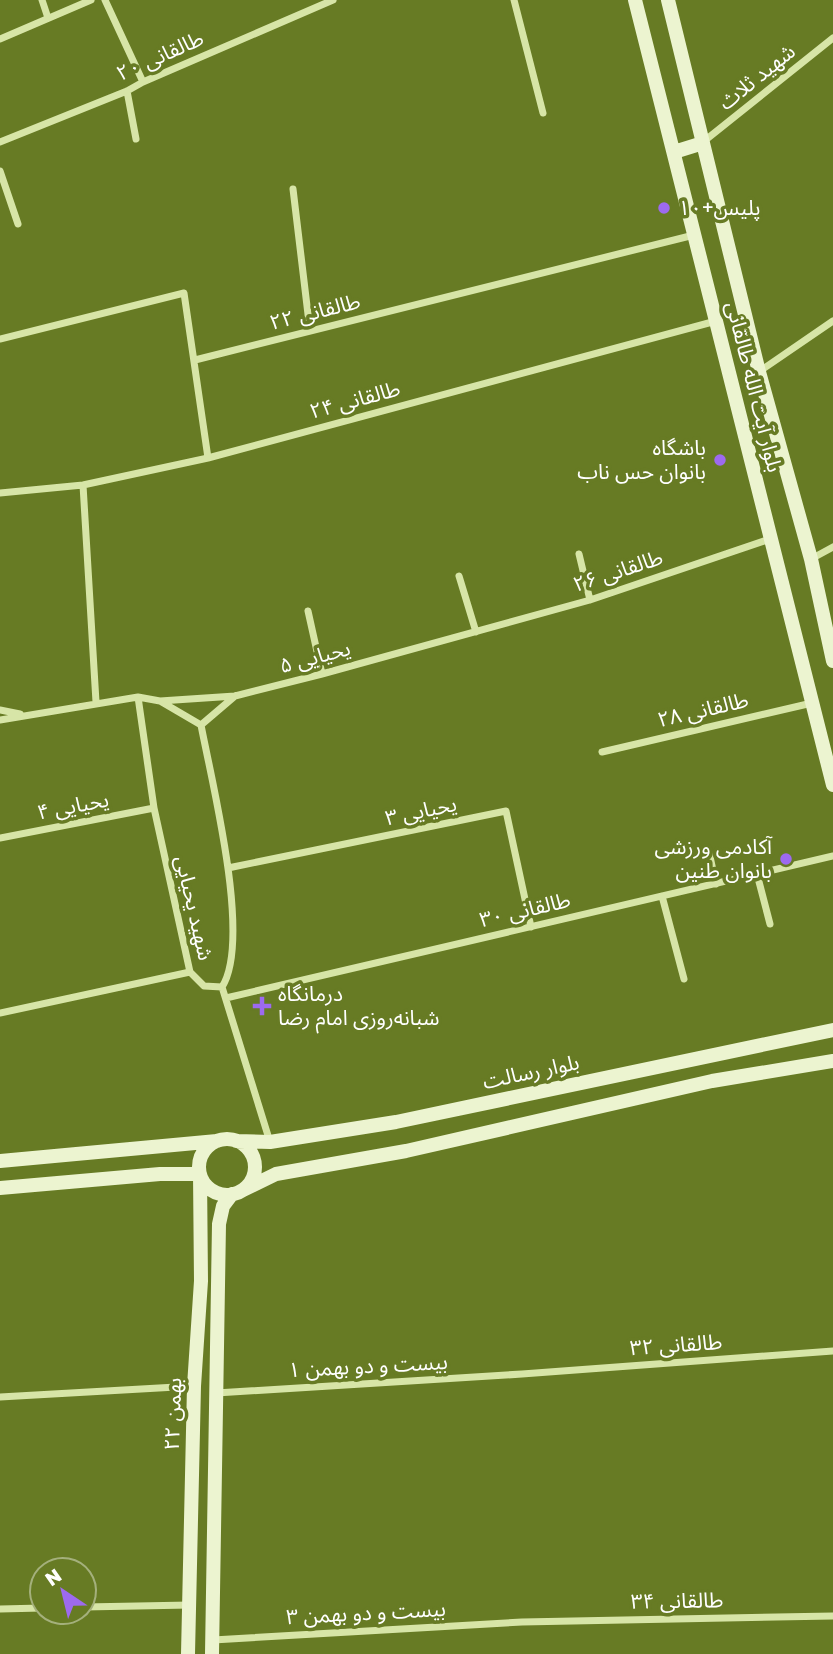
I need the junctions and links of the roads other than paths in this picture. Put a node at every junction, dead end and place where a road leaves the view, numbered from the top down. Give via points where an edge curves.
1 (41, 0) edge
2 (91, 0) edge
3 (105, 0) edge
4 (333, 0) edge
5 (514, 0) edge
6 (635, 0) edge
7 (668, 0) edge
8 (48, 18) junction
9 (833, 38) edge
10 (0, 39) edge
11 (143, 82) junction
12 (127, 91) junction
13 (543, 113) dead end
14 (136, 139) dead end
15 (0, 142) edge
16 (703, 143) junction
17 (674, 152) junction
18 (0, 171) edge
19 (293, 189) dead end
20 (18, 223) dead end
21 (694, 235) junction
22 (716, 321) junction
23 (833, 321) edge
24 (310, 331) junction
25 (0, 339) edge
26 (195, 360) junction
27 (759, 372) junction
28 (208, 458) junction
29 (83, 485) junction
30 (0, 493) edge
31 (770, 539) junction
32 (833, 547) edge
33 (579, 554) dead end
34 (811, 559) junction
35 (459, 576) dead end
36 (590, 600) junction
37 (309, 611) dead end
38 (476, 632) junction
39 (833, 661) edge
40 (322, 674) junction
41 (138, 696) junction
42 (235, 696) junction
43 (96, 702) junction
44 (160, 702) junction
45 (812, 702) junction
46 (0, 710) edge
47 (27, 715) junction
48 (0, 720) edge
49 (201, 725) junction
50 (602, 752) dead end
51 (832, 779) edge
52 (154, 808) junction
53 (0, 838) edge
54 (709, 852) dead end
55 (833, 856) edge
56 (228, 868) junction
57 (757, 874) junction
58 (716, 884) junction
59 (662, 896) junction
60 (770, 924) dead end
61 (531, 927) junction
62 (190, 972) junction
63 (684, 979) dead end
64 (222, 987) junction
65 (226, 998) junction
66 (0, 1013) edge
67 (833, 1030) edge
68 (833, 1061) edge
69 (217, 1141) junction
70 (236, 1141) junction
71 (270, 1142) junction
72 (0, 1161) edge
73 (200, 1174) junction
74 (0, 1188) edge
75 (237, 1193) junction
76 (833, 1351) edge
77 (522, 1374) joint
78 (194, 1386) junction
79 (215, 1393) junction
80 (0, 1396) edge
81 (190, 1605) junction
82 (98, 1607) edge
83 (28, 1608) edge
84 (0, 1609) edge
85 (833, 1616) edge
86 (522, 1622) joint
87 (212, 1647) edge
88 (188, 1654) edge

1 - 8 street
2 - 8 street
3 - 11 street
4 - 11 street, طالقانی ۲۰
5 - 13 street
6 - 17 main road, بلوار آیت الله طالقانی
7 - 16 main road, بلوار آیت الله طالقانی
8 - 10 street
9 - 16 street, شهید ثلاث
11 - 12 street, طالقانی ۲۰
12 - 14 street
12 - 15 street, طالقانی ۲۰
16 - 17 main road
16 - 27 main road, بلوار آیت الله طالقانی
17 - 21 main road, بلوار آیت الله طالقانی
18 - 20 street
19 - 24 street
21 - 22 main road, بلوار آیت الله طالقانی
21 - 24 street, طالقانی ۲۲
22 - 28 street, طالقانی ۲۴
22 - 31 main road, بلوار آیت الله طالقانی
23 - 27 street
24 - 26 street, طالقانی ۲۲
25 - 26 street via 184,293
26 - 28 street
27 - 34 main road, بلوار آیت الله طالقانی
28 - 29 street, طالقانی ۲۴
29 - 30 street, طالقانی ۲۴
29 - 43 street
31 - 36 street, طالقانی ۲۶
31 - 45 main road, بلوار آیت الله طالقانی
32 - 34 street
33 - 36 street
34 - 39 main road, بلوار آیت الله طالقانی
35 - 38 street
36 - 38 street, طالقانی ۲۶
37 - 40 street
38 - 40 street, یحیایی ۵
40 - 42 street, یحیایی ۵
41 - 43 street
41 - 44 street
41 - 52 street, شهید یحیایی
42 - 44 street, یحیایی ۵
42 - 49 street
43 - 47 street
44 - 49 street
45 - 50 street, طالقانی ۲۸
45 - 51 main road, بلوار آیت الله طالقانی
46 - 47 street
47 - 48 street
49 - 56 street
52 - 53 street, یحیایی ۴
52 - 62 street, شهید یحیایی
54 - 58 street
55 - 57 street, طالقانی ۳۰
56 - 61 street, یحیایی ۳ via 506,811
56 - 64 street via 234,928 229,976
57 - 58 street, طالقانی ۳۰
57 - 60 street
58 - 59 street, طالقانی ۳۰
59 - 61 street, طالقانی ۳۰
59 - 63 street
61 - 65 street, طالقانی ۳۰
62 - 64 street, شهید یحیایی via 204,986
62 - 66 street
64 - 65 street, شهید یحیایی
65 - 71 street, شهید یحیایی
67 - 71 main road, بلوار رسالت via 396,1122
68 - 75 main road via 712,1081 406,1151 276,1174
69 - 70 main road
69 - 72 main road
69 - 73 main road via 204,1151
70 - 71 main road, بلوار رسالت
70 - 75 main road via 250,1152 255,1169 253,1178
73 - 74 main road
73 - 75 main road via 216,1193
73 - 78 main road, ۲۲ بهمن via 201,1281
75 - 79 main road, ۲۲ بهمن via 223,1206 219,1224
76 - 77 street, طالقانی ۳۲
77 - 79 street, بیست و دو بهمن ۱
78 - 80 street
78 - 81 main road, ۲۲ بهمن
79 - 87 main road, ۲۲ بهمن
81 - 82 street
81 - 88 main road, ۲۲ بهمن
83 - 84 street
85 - 86 street, طالقانی ۳۴
86 - 87 street, بیست و دو بهمن ۳

